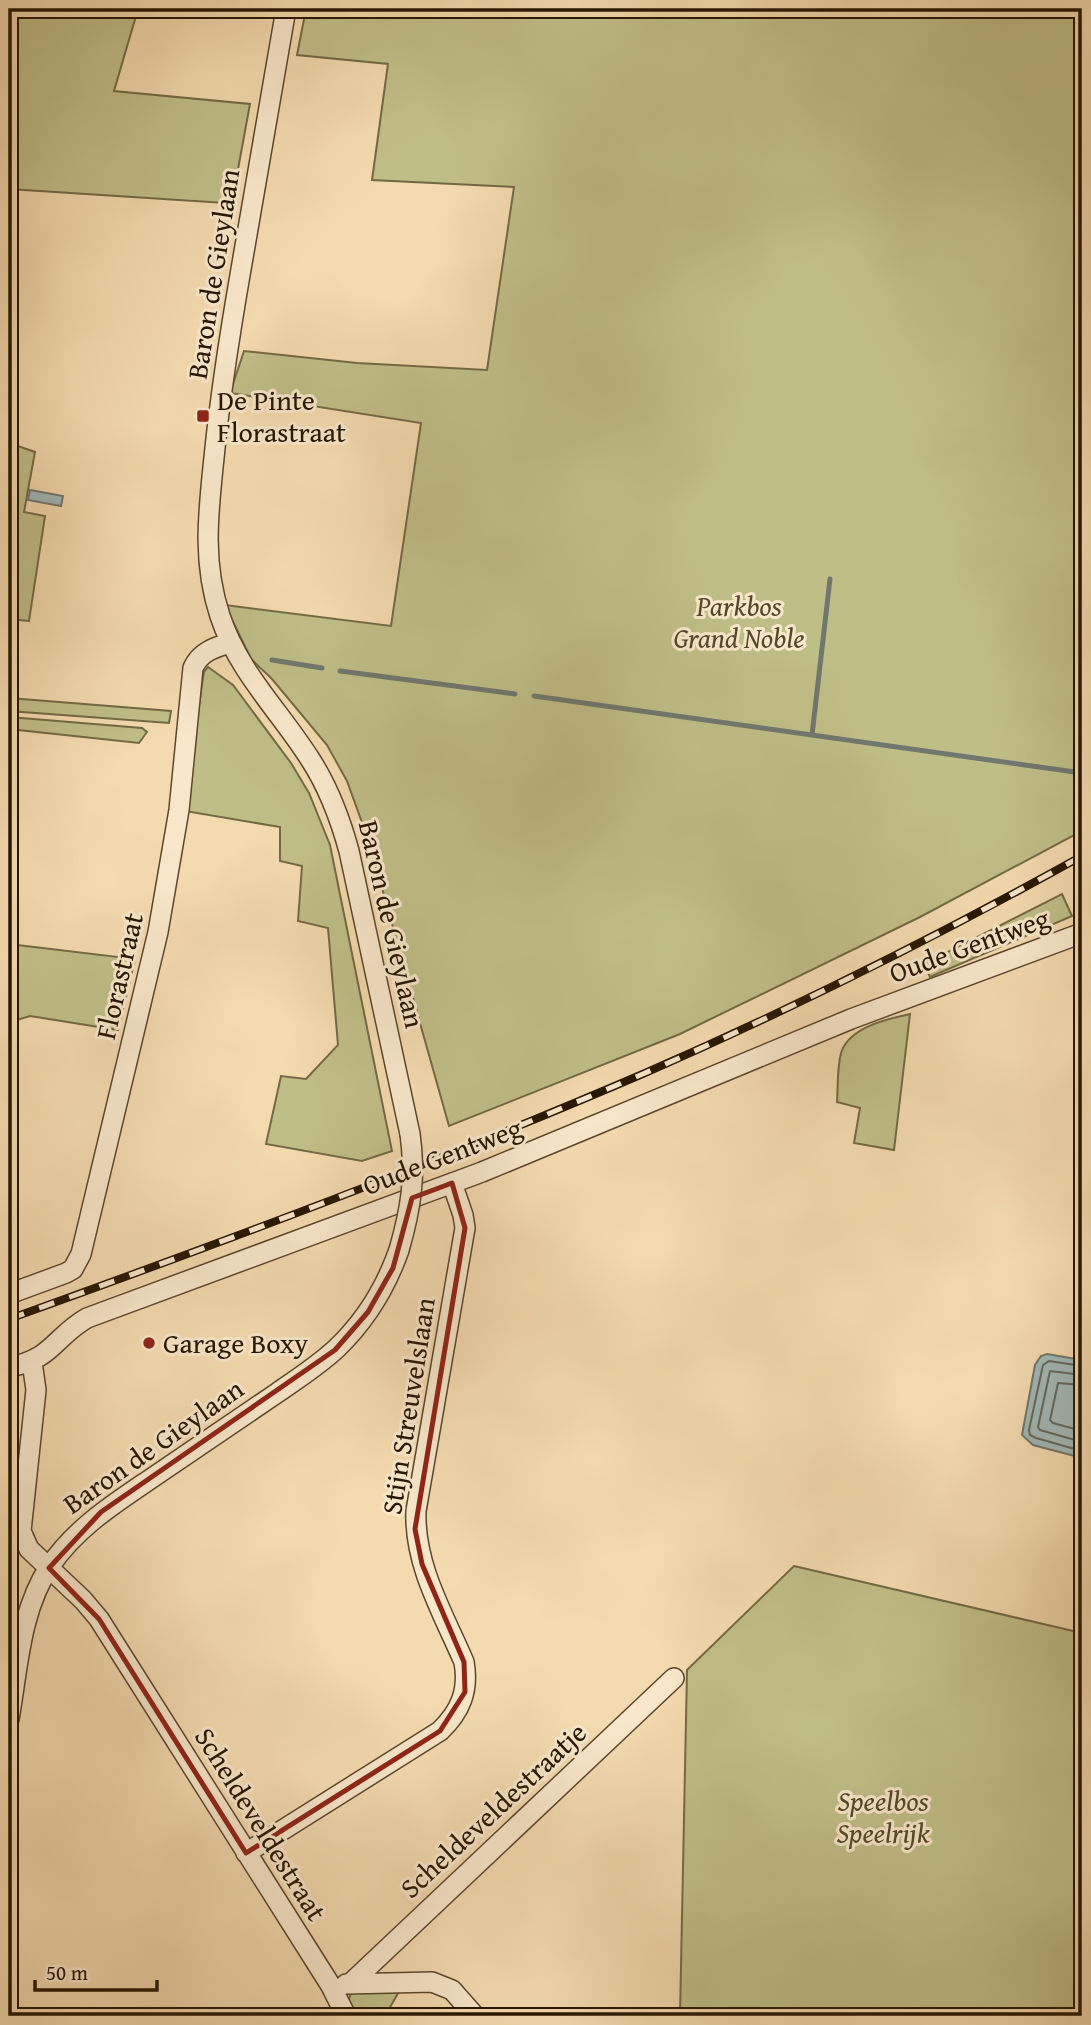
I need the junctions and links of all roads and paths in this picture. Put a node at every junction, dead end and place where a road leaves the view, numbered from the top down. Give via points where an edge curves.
1 (286, 9) edge
2 (230, 643) junction
3 (1082, 933) edge
4 (452, 1183) junction
5 (9, 1294) edge
6 (32, 1362) junction
7 (9, 1367) edge
8 (48, 1567) junction
9 (674, 1678) dead end
10 (9, 1720) edge
11 (246, 1853) junction
12 (341, 1984) junction
13 (346, 2016) edge
14 (475, 2016) edge

1 - 2 street, Baron de Gieylaan via 227,351 207,528 211,586
2 - 5 street, Florastraat via 206,652 193,668 177,821 158,932 81,1254 66,1273
2 - 8 street, Baron de Gieylaan, bridge via 310,758 340,817 410,1134 412,1198 387,1279 368,1312 335,1350 101,1512 73,1536
3 - 4 street, Oude Gentweg via 851,1019
4 - 6 street, Oude Gentweg via 87,1318
4 - 11 street, Stijn Streuvelslaan via 465,1228 415,1529 422,1564 464,1662 465,1692 459,1708 440,1731
6 - 7 street
6 - 8 street via 36,1390 21,1531 25,1545
8 - 10 street, Baron de Gieylaan via 32,1599
8 - 11 street, Scheldeveldestraat via 99,1619
9 - 12 street, Scheldeveldestraatje
11 - 12 street, Scheldeveldestraat
12 - 13 street, Scheldeveldestraat
12 - 14 street via 432,1982 452,1990

